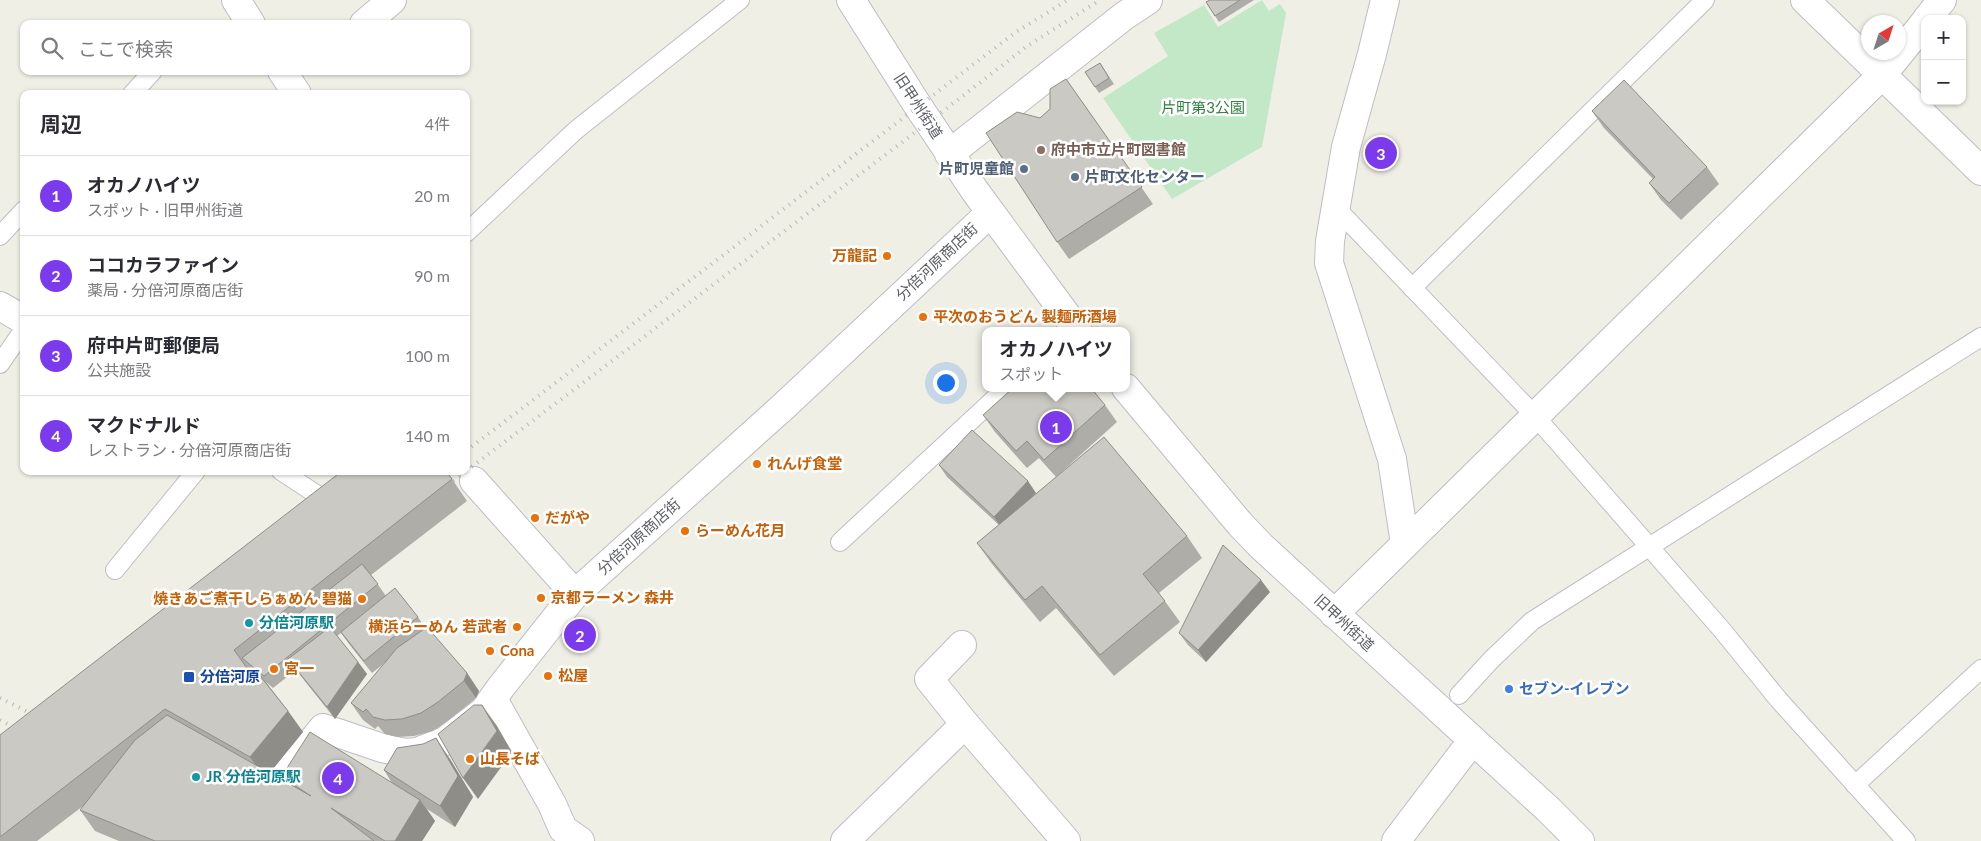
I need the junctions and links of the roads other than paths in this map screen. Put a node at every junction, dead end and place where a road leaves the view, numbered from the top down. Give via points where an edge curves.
1 (236, 0) edge
2 (392, 0) edge
3 (740, 0) edge
4 (851, 0) edge
5 (1148, 0) edge
6 (1385, 0) edge
7 (1705, 0) edge
8 (1804, 0) edge
9 (1942, 0) edge
10 (1930, 15) edge
11 (248, 20) edge
12 (369, 20) edge
13 (1921, 27) edge
14 (149, 75) edge
15 (1882, 75) junction
16 (136, 90) edge
17 (949, 154) junction
18 (1981, 171) edge
19 (1336, 208) junction
20 (990, 213) junction
21 (20, 214) edge
22 (470, 229) edge
23 (0, 236) edge
24 (1412, 288) junction
25 (0, 306) edge
26 (20, 318) edge
27 (1073, 327) edge
28 (20, 335) edge
29 (1981, 337) edge
30 (0, 364) edge
31 (1002, 392) edge
32 (1129, 392) edge
33 (1535, 416) junction
34 (193, 475) edge
35 (287, 475) edge
36 (474, 481) dead end
37 (328, 502) edge
38 (840, 542) dead end
39 (1405, 544) junction
40 (1650, 547) junction
41 (115, 570) dead end
42 (575, 594) junction
43 (1334, 614) junction
44 (962, 645) dead end
45 (1981, 669) edge
46 (1458, 695) dead end
47 (493, 699) junction
48 (965, 724) junction
49 (1472, 741) junction
50 (282, 778) edge
51 (1855, 785) junction
52 (570, 837) edge
53 (844, 841) edge
54 (1066, 841) edge
55 (1396, 841) edge
56 (1580, 841) edge
57 (1906, 841) edge

1 - 11 street
2 - 12 street
3 - 22 lane via 576,130
4 - 17 street, 旧甲州街道
5 - 17 street
6 - 19 street via 1346,147
7 - 24 lane
8 - 15 street
9 - 10 street
13 - 15 street
14 - 16 lane
15 - 18 street
15 - 33 street
17 - 20 street, 旧甲州街道
19 - 24 lane
19 - 39 street via 1329,263 1392,459
20 - 27 street, 旧甲州街道
20 - 42 street, 分倍河原商店街 via 784,406
21 - 23 lane
24 - 33 lane
25 - 26 street
28 - 30 lane
29 - 40 lane
31 - 38 lane
32 - 43 street, 旧甲州街道 via 1240,524
33 - 39 street
33 - 40 lane
34 - 41 lane
35 - 37 lane
36 - 42 street
39 - 43 street
40 - 46 lane via 1532,621
40 - 51 lane
42 - 47 street, 分倍河原商店街
43 - 49 street, 旧甲州街道
44 - 48 street via 929,679
45 - 51 lane
47 - 50 street, 分倍河原商店街 via 484,712 445,741 417,752 382,748 323,728
47 - 52 street
48 - 53 street
48 - 54 street
49 - 55 street
49 - 56 street, 旧甲州街道
51 - 57 lane

